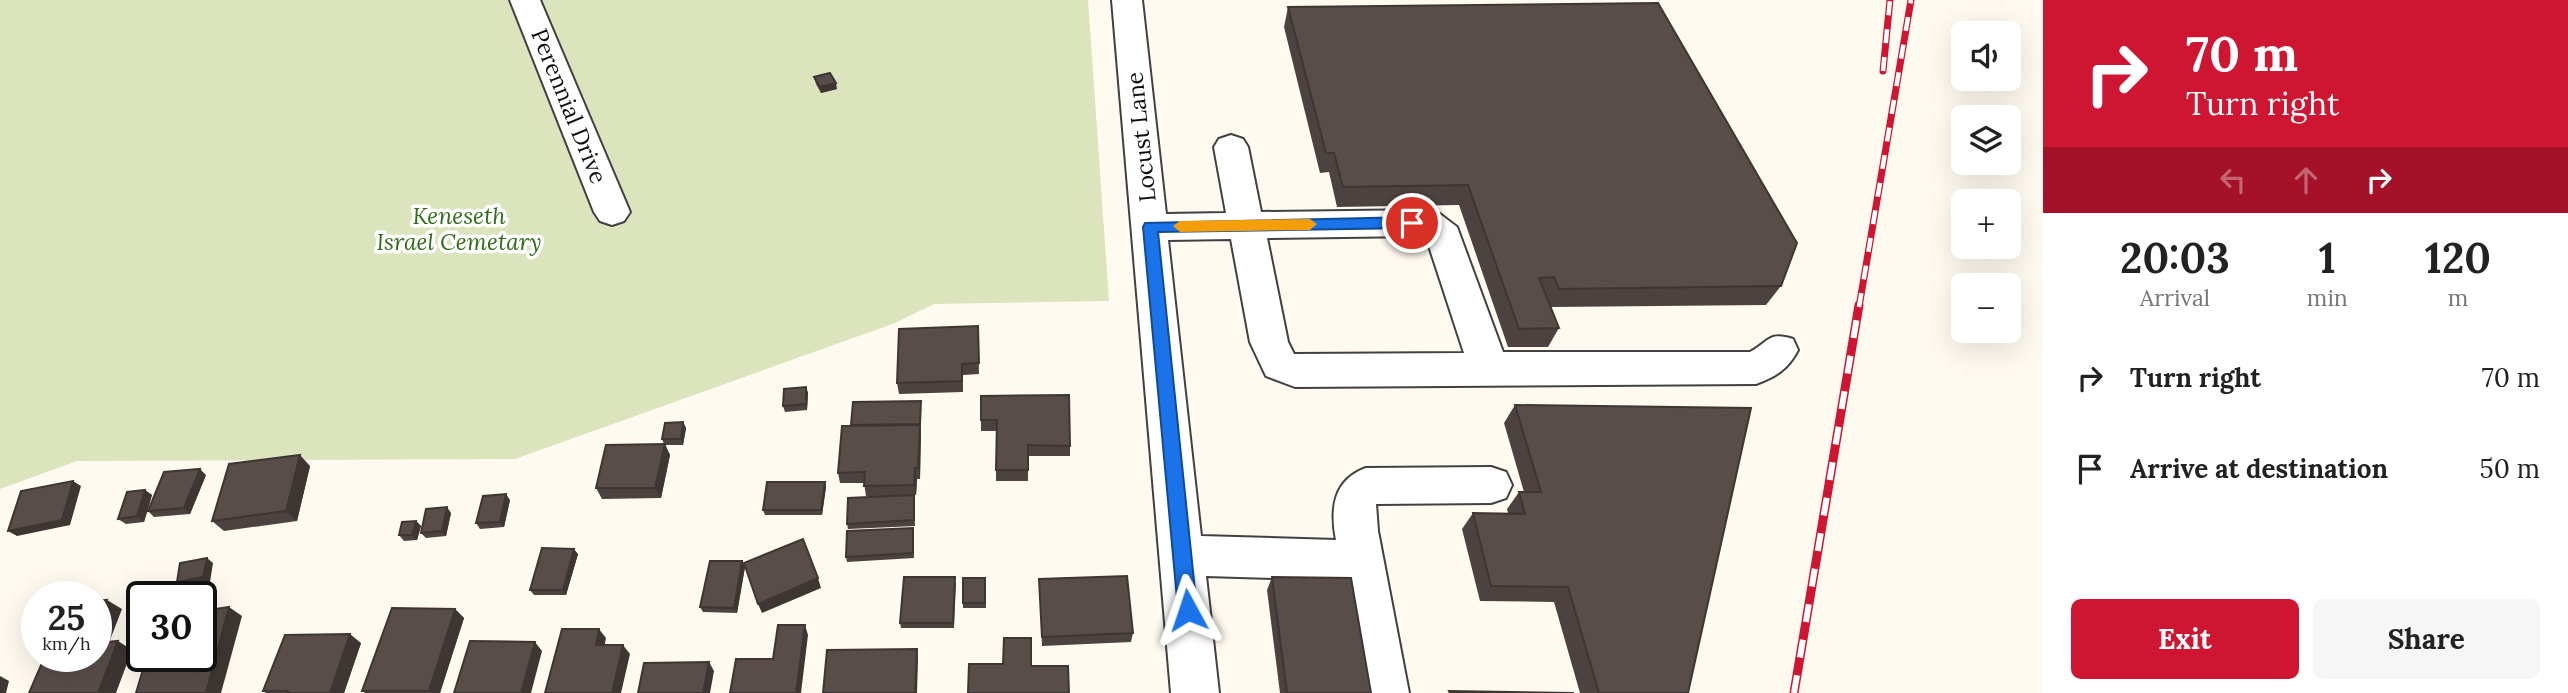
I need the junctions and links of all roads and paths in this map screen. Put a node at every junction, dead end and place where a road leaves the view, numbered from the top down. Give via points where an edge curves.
1 (525, 0) edge
2 (1127, 0) edge
3 (1231, 147) dead end
4 (612, 212) dead end
5 (1248, 225) junction
6 (1150, 227) junction
7 (1779, 350) dead end
8 (1489, 368) junction
9 (1491, 485) dead end
10 (1182, 555) junction
11 (1363, 561) junction
12 (1195, 693) edge
13 (1385, 693) edge

1 - 4 street, Perennial Drive
2 - 6 street, Locust Lane
3 - 5 street
5 - 6 street
5 - 8 street via 1419,223 1435,228 1444,236
5 - 8 street via 1269,342 1276,359 1287,369
6 - 10 street, Locust Lane
7 - 8 street via 1756,368
9 - 11 street via 1366,486 1357,493 1353,508
10 - 11 street
10 - 12 street, Locust Lane
11 - 13 street

